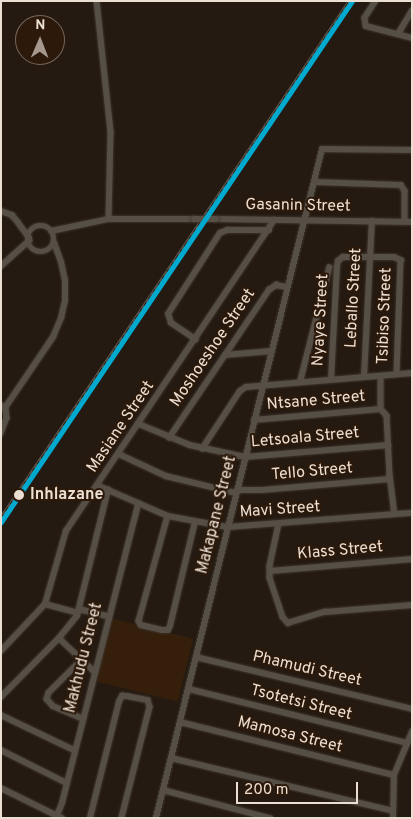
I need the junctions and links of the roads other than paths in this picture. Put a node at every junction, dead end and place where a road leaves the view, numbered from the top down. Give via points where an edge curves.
1 (97, 1) edge
2 (376, 1) edge
3 (412, 11) edge
4 (398, 34) junction
5 (412, 38) edge
6 (412, 150) edge
7 (315, 182) junction
8 (1, 211) edge
9 (109, 219) junction
10 (274, 220) junction
11 (306, 220) junction
12 (372, 221) junction
13 (405, 221) junction
14 (412, 222) edge
15 (20, 224) junction
16 (35, 228) junction
17 (64, 229) junction
18 (269, 230) junction
19 (51, 231) junction
20 (29, 239) junction
21 (54, 240) junction
22 (32, 248) junction
23 (49, 250) junction
24 (18, 253) junction
25 (370, 257) junction
26 (60, 258) junction
27 (1, 266) edge
28 (329, 268) dead end
29 (336, 277) junction
30 (326, 280) junction
31 (288, 287) junction
32 (196, 340) junction
33 (271, 352) junction
34 (225, 355) junction
35 (412, 373) edge
36 (397, 374) junction
37 (380, 376) junction
38 (364, 377) junction
39 (332, 380) junction
40 (300, 382) junction
41 (262, 386) junction
42 (3, 407) edge
43 (380, 409) junction
44 (254, 420) junction
45 (139, 424) junction
46 (1, 434) edge
47 (169, 438) junction
48 (386, 445) junction
49 (202, 449) junction
50 (118, 454) junction
51 (245, 457) junction
52 (390, 478) junction
53 (97, 485) junction
54 (108, 490) junction
55 (236, 491) junction
56 (138, 504) junction
57 (412, 513) edge
58 (395, 514) junction
59 (168, 516) junction
60 (195, 522) junction
61 (278, 524) junction
62 (228, 527) junction
63 (412, 559) edge
64 (270, 571) junction
65 (45, 604) junction
66 (412, 605) edge
67 (79, 611) junction
68 (108, 616) junction
69 (59, 638) junction
70 (1, 651) edge
71 (196, 656) junction
72 (82, 660) junction
73 (95, 672) junction
74 (189, 689) junction
75 (1, 697) edge
76 (412, 709) edge
77 (1, 715) edge
78 (83, 719) junction
79 (180, 722) junction
80 (411, 734) edge
81 (407, 743) junction
82 (1, 750) edge
83 (74, 750) junction
84 (171, 758) junction
85 (394, 775) junction
86 (67, 782) junction
87 (1, 788) edge
88 (163, 790) junction
89 (393, 810) junction
90 (58, 817) edge
91 (90, 818) edge
92 (122, 818) edge
93 (156, 818) edge
94 (270, 818) edge
95 (393, 818) edge

1 - 9 street via 111,132
2 - 4 street via 366,17 366,26
3 - 4 street
4 - 5 street
6 - 7 street, Makapane Street via 322,149
7 - 11 street, Makapane Street
7 - 13 street via 401,185 405,191
8 - 15 street via 12,215
9 - 10 street, Gasanin Street, bridge
9 - 17 street, Gasanin Street
10 - 11 street, Gasanin Street
10 - 18 street, Masiane Street
11 - 12 street, Gasanin Street
11 - 31 street, Makapane Street
12 - 13 street, Gasanin Street
12 - 25 street, Leballo Street
13 - 14 street, Gasanin Street
15 - 16 street
15 - 20 street
16 - 19 street via 43,226
16 - 20 street
17 - 19 street, Gasanin Street
17 - 21 street, Gasanin Street
18 - 32 street, Masiane Street
18 - 32 street via 227,230 220,233 168,314 171,323
19 - 21 street
20 - 22 street
20 - 24 street
21 - 23 street
21 - 26 street
22 - 23 street via 39,252
22 - 24 street
23 - 26 street
24 - 27 street
25 - 29 street, Nyaye Street via 343,257 338,261
25 - 36 street, Tsibiso Street via 399,259 402,268
25 - 38 street, Leballo Street
26 - 42 street via 65,290 58,328
28 - 30 street
29 - 30 street
29 - 39 street, Nyaye Street
30 - 40 street
31 - 33 street, Makapane Street
31 - 34 street, Moshoeshoe Street via 276,285 271,288
32 - 45 street, Masiane Street
33 - 34 street
33 - 41 street, Makapane Street
34 - 47 street, Moshoeshoe Street
35 - 36 street
36 - 37 street
37 - 38 street
37 - 43 street
38 - 39 street
39 - 40 street
40 - 41 street
41 - 44 street, Makapane Street
41 - 49 street via 242,389
42 - 46 street via 7,422
43 - 44 street, Ntsane Street
43 - 48 street via 387,416
44 - 51 street, Makapane Street
45 - 47 street, Letsoala Street
45 - 50 street, Masiane Street
47 - 49 street, Letsoala Street
48 - 51 street, Letsoala Street
48 - 52 street
49 - 51 street, Letsoala Street
50 - 53 street, Masiane Street
50 - 55 street, Tello Street via 166,476
51 - 55 street, Makapane Street
52 - 55 street, Tello Street
52 - 58 street
53 - 54 street, Mavi Street
53 - 65 street, Masiane Street via 66,531
54 - 56 street, Mavi Street
54 - 67 street
55 - 62 street, Makapane Street
56 - 59 street, Mavi Street
56 - 68 street, Makhudu Street
57 - 58 street, Mavi Street
58 - 61 street, Mavi Street
59 - 60 street, Mavi Street
59 - 60 street via 139,622 143,625 166,630 170,626
60 - 62 street, Mavi Street
61 - 62 street, Mavi Street
61 - 64 street
62 - 71 street, Makapane Street
63 - 64 street, Klass Street
64 - 66 street via 273,590 288,623 325,612
65 - 67 street
65 - 70 street, Masiane Street
67 - 68 street
67 - 69 street
68 - 73 street, Makhudu Street
69 - 72 street
69 - 75 street
71 - 74 street, Makapane Street
71 - 76 street, Phamudi Street
72 - 73 street
72 - 78 street via 47,699 53,706
73 - 78 street, Makhudu Street
74 - 79 street, Makapane Street
74 - 81 street, Tsotetsi Street
77 - 83 street
78 - 83 street, Makhudu Street
79 - 84 street, Makapane Street
79 - 85 street, Mamosa Street
80 - 81 street
81 - 85 street
82 - 86 street
83 - 86 street, Makhudu Street
84 - 88 street, Makapane Street
84 - 89 street
85 - 89 street
86 - 90 street, Makhudu Street
87 - 90 street
88 - 93 street, Makapane Street
88 - 94 street
89 - 95 street
91 - 92 street via 121,697 128,696 145,700 150,705

